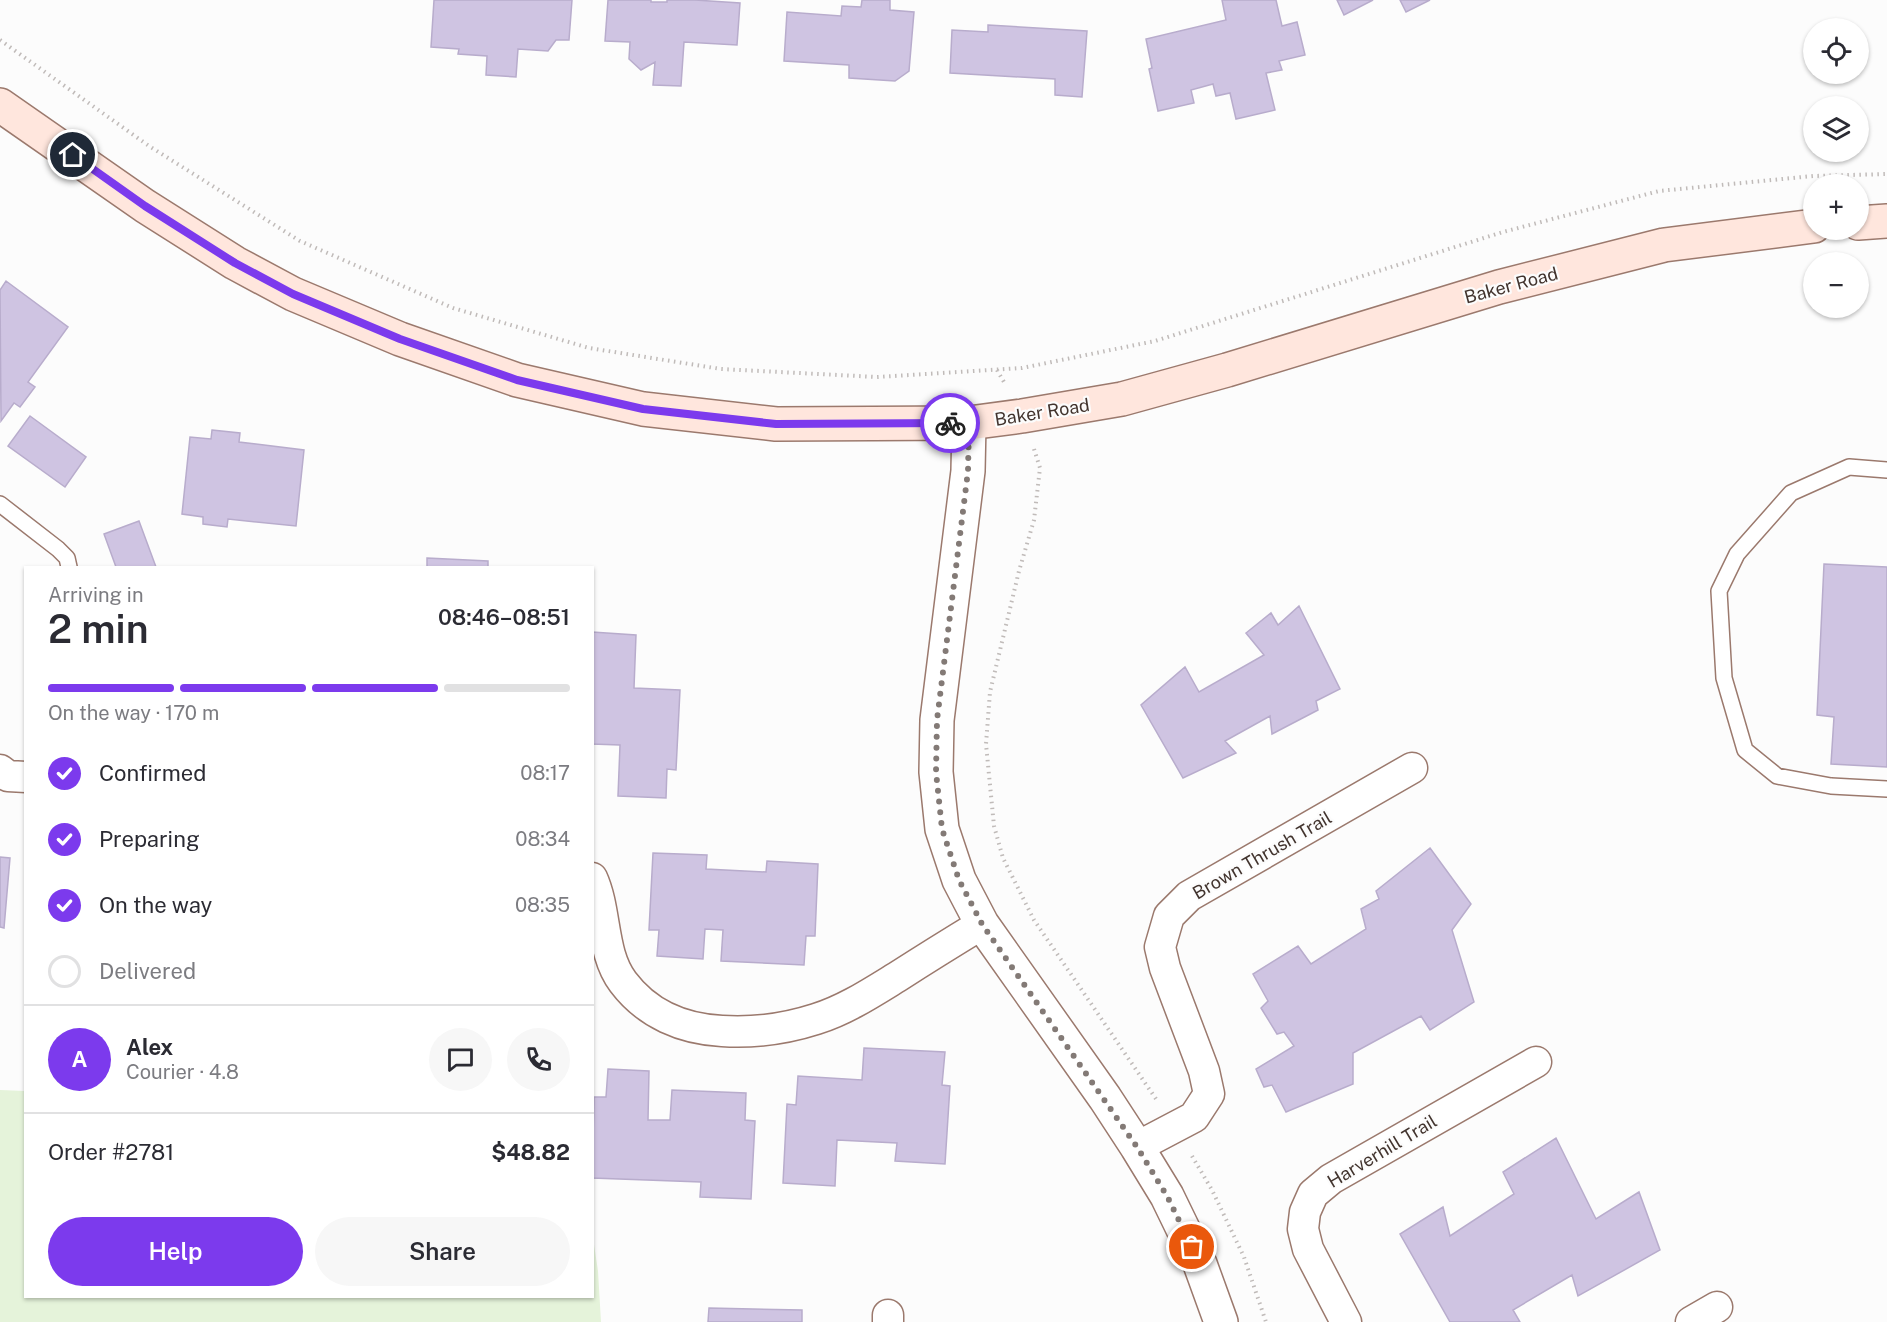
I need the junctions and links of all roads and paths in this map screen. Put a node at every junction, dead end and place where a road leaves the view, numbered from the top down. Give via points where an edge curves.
1 (0, 40) edge
2 (0, 105) edge
3 (1887, 174) edge
4 (1887, 222) edge
5 (1869, 223) edge
6 (1803, 226) edge
7 (969, 423) junction
8 (1040, 468) dead end
9 (1887, 470) edge
10 (0, 504) edge
11 (69, 566) edge
12 (1412, 768) dead end
13 (0, 770) edge
14 (24, 777) edge
15 (1887, 789) edge
16 (594, 886) edge
17 (982, 924) junction
18 (1536, 1062) dead end
19 (1175, 1127) junction
20 (1137, 1147) junction
21 (1717, 1307) dead end
22 (1337, 1320) edge
23 (1221, 1322) edge
24 (1266, 1322) edge
25 (1691, 1322) edge

1 - 3 path via 149,146 300,241 476,315 589,348 721,369 877,377 1022,368 1155,341 1503,232 1659,191 1813,176
2 - 7 main road, Baker Road via 145,206 264,279 400,339 517,380 643,409 776,424
4 - 5 main road
6 - 7 main road, Baker Road via 1664,244 1499,287 1122,399
7 - 17 street via 968,471 937,720 936,772 942,829 959,880
8 - 19 path via 1034,520 990,692 986,744 994,826 1003,858 1034,920
9 - 15 lane via 1849,466 1791,493 1737,554 1719,591 1725,678 1745,750 1777,776 1831,786
10 - 11 lane via 58,549
12 - 19 street, Brown Thrush Trail via 1189,896 1169,916 1160,947 1209,1094 1194,1117
13 - 14 street via 8,776
16 - 17 street via 611,957 622,981 641,1002 669,1021 705,1030 747,1033 817,1019 855,1003
17 - 20 street
18 - 22 street, Harverhill Trail via 1331,1179 1313,1194 1302,1229
19 - 20 street, Brown Thrush Trail
19 - 24 path via 1212,1190 1244,1257
20 - 23 street via 1167,1196 1195,1254
21 - 25 street

